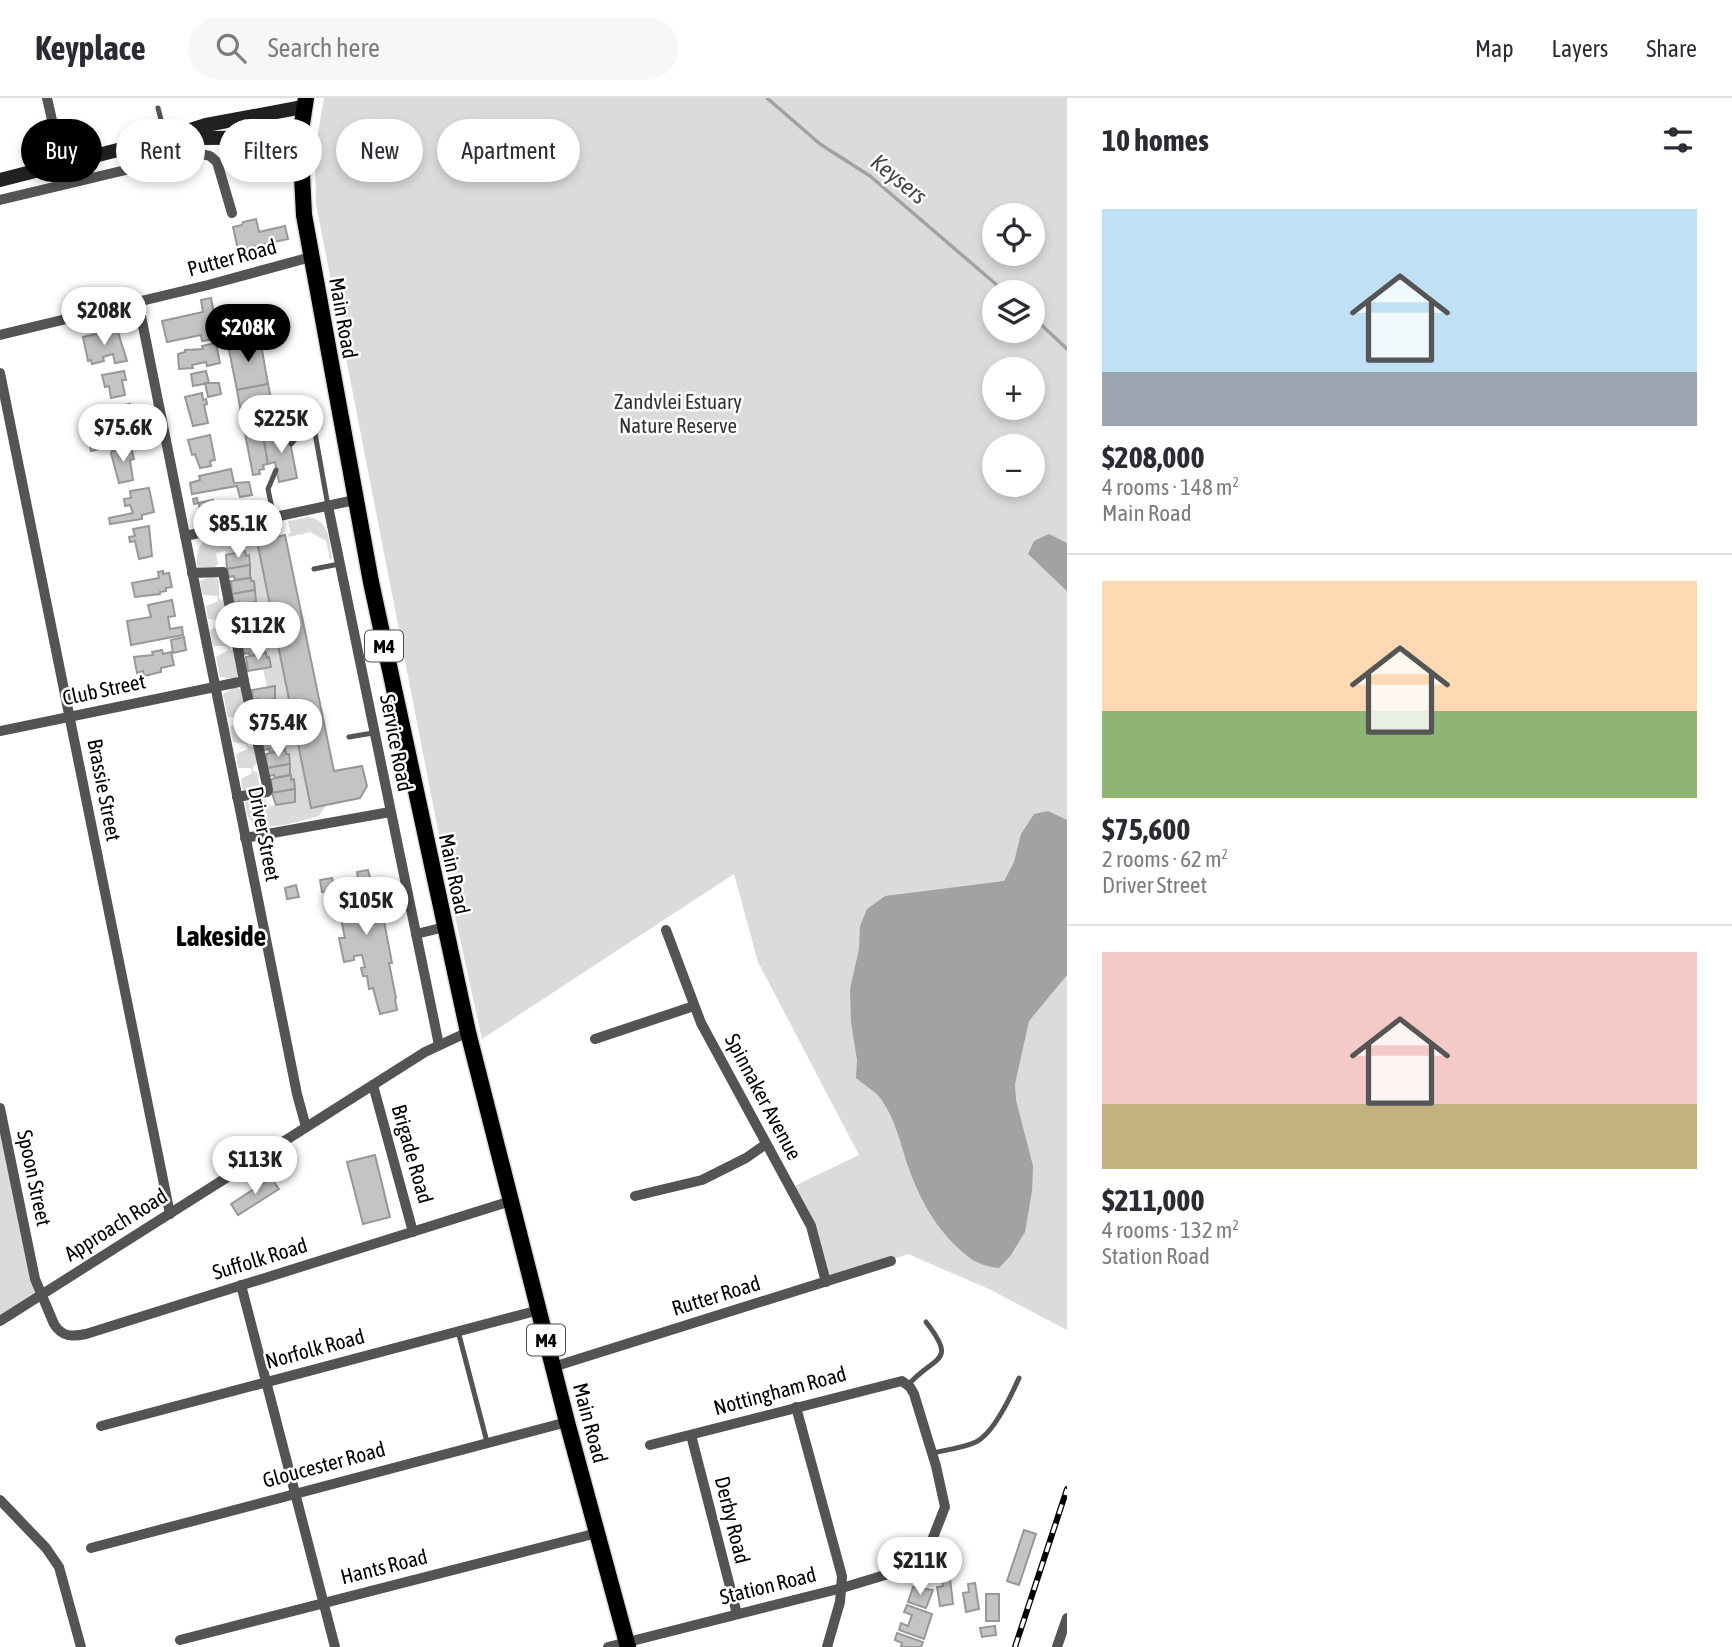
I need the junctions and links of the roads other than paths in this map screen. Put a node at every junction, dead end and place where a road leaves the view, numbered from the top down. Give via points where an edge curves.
1 (47, 98) edge
2 (305, 103) edge
3 (158, 108) dead end
4 (52, 119) edge
5 (163, 119) edge
6 (205, 126) edge
7 (205, 155) edge
8 (116, 172) edge
9 (21, 175) edge
10 (0, 180) edge
11 (302, 182) edge
12 (0, 200) edge
13 (232, 213) dead end
14 (311, 257) junction
15 (138, 301) junction
16 (0, 335) edge
17 (0, 373) edge
18 (310, 405) dead end
19 (313, 425) junction
20 (291, 444) dead end
21 (276, 470) dead end
22 (355, 500) junction
23 (328, 506) junction
24 (274, 518) junction
25 (185, 537) junction
26 (342, 563) junction
27 (314, 569) dead end
28 (192, 573) junction
29 (239, 682) junction
30 (215, 687) junction
31 (70, 717) junction
32 (0, 731) edge
33 (373, 733) junction
34 (349, 737) dead end
35 (237, 797) junction
36 (390, 812) junction
37 (246, 838) junction
38 (444, 928) junction
39 (666, 930) dead end
40 (416, 934) junction
41 (694, 1006) junction
42 (468, 1032) junction
43 (595, 1038) dead end
44 (439, 1045) junction
45 (373, 1085) junction
46 (0, 1108) edge
47 (306, 1127) junction
48 (766, 1144) junction
49 (635, 1196) dead end
50 (511, 1201) junction
51 (170, 1214) junction
52 (414, 1232) junction
53 (891, 1261) dead end
54 (826, 1282) junction
55 (241, 1285) junction
56 (43, 1294) junction
57 (538, 1310) junction
58 (0, 1321) edge
59 (926, 1322) dead end
60 (458, 1331) junction
61 (553, 1367) junction
62 (1019, 1378) dead end
63 (265, 1382) junction
64 (911, 1389) junction
65 (796, 1407) junction
66 (567, 1422) junction
67 (101, 1426) dead end
68 (691, 1435) junction
69 (487, 1443) junction
70 (650, 1445) dead end
71 (932, 1453) junction
72 (295, 1493) junction
73 (0, 1500) edge
74 (597, 1533) junction
75 (91, 1548) dead end
76 (921, 1561) junction
77 (943, 1563) dead end
78 (842, 1588) junction
79 (324, 1602) junction
80 (737, 1614) junction
81 (1067, 1618) edge
82 (180, 1640) dead end
83 (627, 1644) edge
84 (81, 1647) edge
85 (335, 1647) edge
86 (608, 1647) edge
87 (827, 1647) edge
88 (1057, 1647) edge

1 - 4 street
2 - 6 main road
3 - 5 lane
7 - 13 street via 217,162
8 - 12 street
9 - 10 main road
11 - 14 main road, Main Road / M4
14 - 15 street, Putter Road
14 - 22 main road, Main Road / M4
15 - 16 street, Putter Road
15 - 25 street, Driver Street
17 - 31 street, Brassie Street
18 - 19 lane, Service Road
19 - 20 lane
19 - 23 lane, Service Road
21 - 24 lane via 268,489
22 - 23 street
22 - 38 main road, Main Road / M4
23 - 24 street
23 - 26 street, Service Road
24 - 25 street
25 - 28 street, Driver Street
26 - 27 lane
26 - 33 street, Service Road
28 - 29 street via 224,573
28 - 30 street, Driver Street
29 - 30 street, Club Street
29 - 35 street via 268,789
30 - 31 street, Club Street
30 - 35 street, Driver Street
31 - 32 street, Club Street
31 - 51 street, Brassie Street
33 - 34 lane
33 - 36 street, Service Road
35 - 37 street, Driver Street
36 - 37 street
36 - 40 street, Service Road
37 - 47 street, Driver Street
38 - 40 street
38 - 42 main road, Main Road / M4
39 - 41 street, Spinnaker Avenue
40 - 44 street, Service Road
41 - 43 street
41 - 48 street, Spinnaker Avenue
42 - 44 street, Approach Road
42 - 50 main road, Main Road / M4
44 - 45 street, Approach Road
45 - 47 street, Approach Road
45 - 52 street, Brigade Road
46 - 56 street, Spoon Street via 35,1279
47 - 51 street, Approach Road
48 - 49 street via 702,1180
48 - 54 street, Spinnaker Avenue via 811,1226
50 - 52 street, Suffolk Road
50 - 57 main road, Main Road / M4
51 - 56 street, Approach Road
52 - 55 street, Suffolk Road
53 - 54 street, Rutter Road
54 - 61 street, Rutter Road
55 - 56 street, Suffolk Road via 76,1336 58,1331
55 - 63 street
56 - 58 street, Approach Road
57 - 60 street, Norfolk Road
57 - 61 main road, Main Road / M4
59 - 64 lane via 943,1351 923,1369
60 - 63 street, Norfolk Road
60 - 69 lane
61 - 66 main road, Main Road / M4
62 - 71 lane via 982,1437 975,1443
63 - 67 street, Norfolk Road
63 - 72 street
64 - 65 street, Nottingham Road via 899,1381
64 - 71 street
65 - 68 street, Nottingham Road
65 - 78 street
66 - 69 street, Gloucester Road
66 - 74 main road, Main Road / M4
68 - 70 street, Nottingham Road
68 - 80 street, Derby Road
69 - 72 street, Gloucester Road
71 - 76 street via 945,1507
72 - 75 street, Gloucester Road
72 - 79 street
73 - 84 street via 59,1567
74 - 79 street, Hants Road
74 - 83 main road, Main Road / M4
76 - 77 lane
76 - 78 street, Station Road
78 - 80 street, Station Road
78 - 87 street
79 - 82 street, Hants Road
79 - 85 street
80 - 83 street, Station Road
81 - 88 street
83 - 86 street, Station Road

